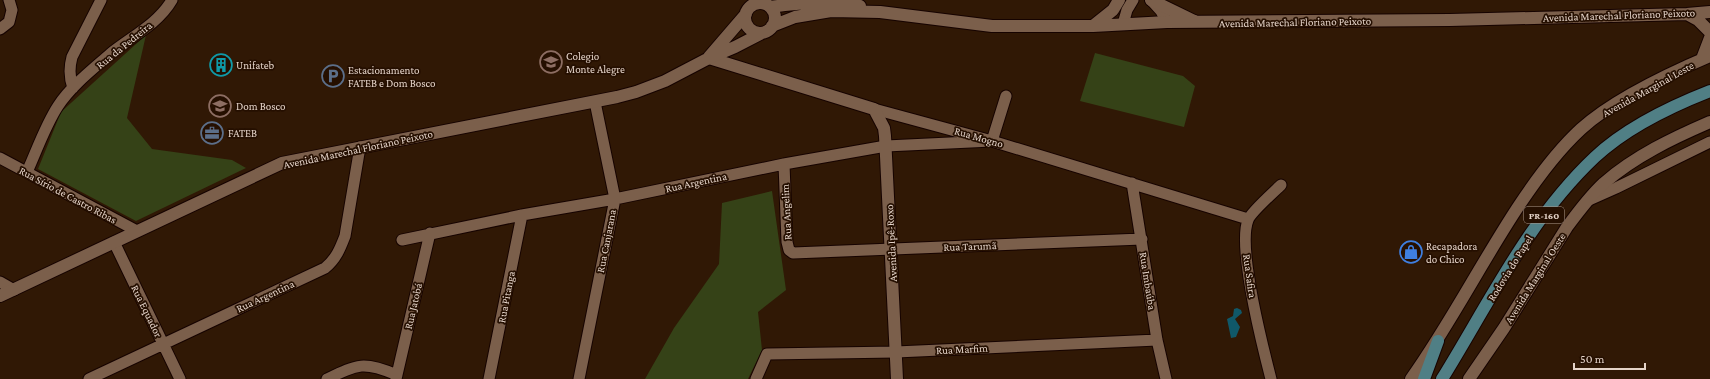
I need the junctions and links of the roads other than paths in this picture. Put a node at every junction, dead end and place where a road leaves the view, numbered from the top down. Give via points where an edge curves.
1 (9, 0) edge
2 (101, 0) edge
3 (172, 0) edge
4 (1119, 0) edge
5 (1133, 0) edge
6 (1150, 0) edge
7 (770, 7) junction
8 (880, 12) junction
9 (1710, 12) edge
10 (746, 14) junction
11 (1687, 14) junction
12 (1166, 22) junction
13 (1199, 23) junction
14 (1123, 24) junction
15 (772, 26) junction
16 (1093, 26) junction
17 (0, 29) edge
18 (730, 32) junction
19 (1710, 32) edge
20 (758, 34) junction
21 (1710, 38) edge
22 (709, 58) junction
23 (1706, 58) edge
24 (74, 88) junction
25 (1710, 92) edge
26 (1006, 96) dead end
27 (595, 102) junction
28 (874, 109) junction
29 (1710, 122) edge
30 (992, 141) junction
31 (1710, 142) edge
32 (886, 146) junction
33 (360, 147) junction
34 (0, 158) edge
35 (784, 164) junction
36 (27, 172) junction
37 (1132, 183) junction
38 (1281, 185) dead end
39 (615, 199) junction
40 (1588, 200) junction
41 (522, 214) junction
42 (1248, 219) junction
43 (137, 231) junction
44 (430, 233) junction
45 (1142, 239) junction
46 (402, 240) dead end
47 (114, 242) junction
48 (891, 249) junction
49 (798, 254) joint
50 (0, 282) edge
51 (14, 290) junction
52 (0, 296) edge
53 (1157, 340) junction
54 (1438, 341) junction
55 (163, 344) junction
56 (896, 352) junction
57 (396, 377) edge
58 (89, 379) edge
59 (180, 379) edge
60 (327, 379) edge
61 (489, 379) edge
62 (579, 379) edge
63 (756, 379) edge
64 (898, 379) edge
65 (1166, 379) edge
66 (1271, 379) edge
67 (1411, 379) edge
68 (1424, 379) edge
69 (1442, 379) edge
70 (1469, 379) edge

1 - 17 street via 12,10 9,22
2 - 24 street via 72,57 70,77
3 - 24 street, Rua da Pedreira via 153,22 110,55
4 - 16 main road via 1113,10
5 - 14 street
6 - 12 street via 1161,11
6 - 13 main road
7 - 8 main road, Avenida Marechal Floriano Peixoto via 837,1
7 - 10 main road via 758,4 750,7
7 - 15 main road via 774,14
8 - 15 main road, Avenida Marechal Floriano Peixoto via 812,13
8 - 16 main road, Avenida Marechal Floriano Peixoto via 992,26
9 - 11 main road, Avenida Marechal Floriano Peixoto
10 - 18 main road, Avenida Marechal Floriano Peixoto
10 - 20 main road via 748,26
11 - 13 main road, Avenida Marechal Floriano Peixoto
11 - 19 main road via 1698,20
12 - 13 main road, Avenida Marechal Floriano Peixoto
12 - 14 main road, Avenida Marechal Floriano Peixoto
14 - 16 main road, Avenida Marechal Floriano Peixoto
15 - 20 main road
18 - 20 main road
18 - 22 main road, Avenida Marechal Floriano Peixoto
20 - 22 main road, Avenida Marechal Floriano Peixoto
21 - 23 main road
22 - 27 main road, Avenida Marechal Floriano Peixoto via 665,81 636,92
22 - 28 main road, Rua Mogno
23 - 54 main road, Avenida Marginal Leste via 1620,102 1582,128 1564,146 1535,182 1491,249
24 - 36 street, Rua da Pedreira via 59,104
25 - 69 main road, Rodovia do Papel / PR-160 via 1637,126 1595,156 1574,178 1555,199 1520,250
26 - 30 street
27 - 33 main road, Avenida Marechal Floriano Peixoto
27 - 39 street, Rua Canjarana
28 - 30 street, Rua Mogno
28 - 32 main road, Avenida Ipê-Roxo via 884,128
29 - 40 main road, Avenida Marginal Oeste via 1643,155 1613,176
30 - 32 street, Rua Argentina
30 - 37 street, Rua Mogno
31 - 40 street
32 - 35 street, Rua Argentina
32 - 48 main road, Avenida Ipê-Roxo
33 - 43 main road, Avenida Marechal Floriano Peixoto via 282,163
33 - 55 street, Rua Argentina via 345,236 334,261 325,268
34 - 36 street, Rua Sírio de Castro Ribas
35 - 39 street, Rua Argentina
35 - 49 street, Rua Angelim via 787,242 789,250
36 - 43 street, Rua Sírio de Castro Ribas
37 - 42 street, Rua Mogno
37 - 45 street, Rua Imbaúba
38 - 42 street
39 - 41 street, Rua Argentina
39 - 62 street, Rua Canjarana
40 - 70 main road, Avenida Marginal Oeste via 1552,250
41 - 44 street, Rua Argentina
41 - 61 street, Rua Pitanga
42 - 66 street, Rua Safira via 1247,259
43 - 47 main road, Avenida Marechal Floriano Peixoto
44 - 46 street, Rua Argentina
44 - 57 street, Rua Jatobá
45 - 48 street, Rua Tarumã
45 - 53 street, Rua Imbaúba
47 - 51 main road, Avenida Marechal Floriano Peixoto
47 - 55 street, Rua Equador
48 - 49 street, Rua Tarumã
48 - 56 main road, Avenida Ipê-Roxo
50 - 51 street
51 - 52 main road, Avenida Marechal Floriano Peixoto
53 - 56 street, Rua Marfim
53 - 65 street, Rua Imbaúba
54 - 67 main road, Avenida Marginal Leste
54 - 68 main road
55 - 58 street, Rua Argentina
55 - 59 street, Rua Equador
56 - 63 street, Rua Marfim via 767,354
56 - 64 main road, Avenida Ipê-Roxo
57 - 60 street via 385,370 364,365

